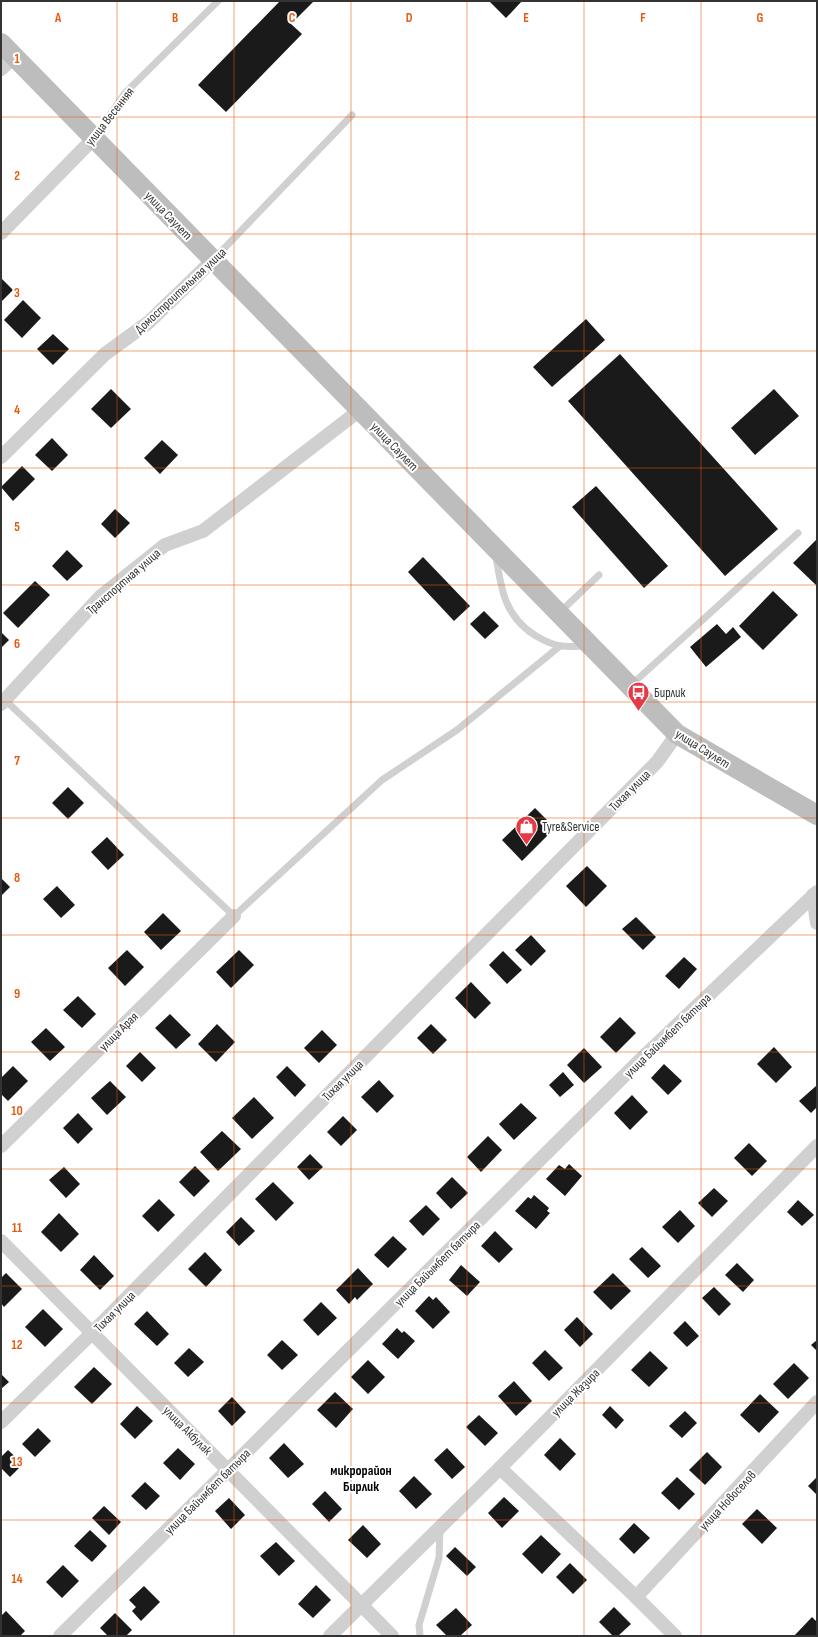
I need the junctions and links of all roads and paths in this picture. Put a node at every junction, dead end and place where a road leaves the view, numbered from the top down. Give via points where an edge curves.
1 (218, 1) edge
2 (5, 56) edge
3 (352, 115) dead end
4 (94, 138) junction
5 (1, 233) edge
6 (213, 260) junction
7 (360, 410) junction
8 (1, 458) edge
9 (798, 533) dead end
10 (495, 548) junction
11 (599, 575) dead end
12 (559, 613) junction
13 (560, 646) junction
14 (591, 646) junction
15 (630, 686) junction
16 (3, 702) edge
17 (677, 734) junction
18 (817, 815) edge
19 (815, 894) edge
20 (234, 916) junction
21 (817, 923) edge
22 (1, 1146) edge
23 (817, 1146) edge
24 (1, 1241) edge
25 (92, 1333) junction
26 (817, 1402) edge
27 (1, 1422) edge
28 (500, 1468) junction
29 (228, 1470) junction
30 (440, 1527) junction
31 (636, 1597) junction
32 (361, 1604) junction
33 (60, 1636) edge
34 (330, 1636) edge
35 (392, 1636) edge
36 (420, 1636) edge
37 (675, 1636) edge

1 - 4 lane, улица Весенняя via 125,93
2 - 4 street, улица Саулет
3 - 6 lane, Домостроительная улица
4 - 5 street, улица Весенняя
4 - 6 street, улица Саулет
6 - 7 street, улица Саулет
6 - 8 street, Домостроительная улица via 149,322 105,354
7 - 10 street, улица Саулет
7 - 16 street, Транспортная улица via 203,531 165,545 106,592
9 - 15 lane
10 - 12 street, улица Саулет
10 - 13 lane via 500,582 508,608 529,631 543,640
11 - 12 lane
12 - 14 street, улица Саулет
13 - 14 lane
13 - 20 lane via 457,730 382,780
14 - 15 street, улица Саулет
15 - 17 street, улица Саулет
16 - 20 lane
17 - 18 street, улица Саулет
17 - 25 street, Тихая улица via 657,762
19 - 21 street
19 - 29 street, улица Байымбет батыра via 637,1063
20 - 22 street, улица Арая
23 - 28 street, улица Жазира
24 - 25 street, улица Акбулак
25 - 27 street, Тихая улица
25 - 29 street, улица Акбулак
26 - 31 street, улица Новоселов
28 - 30 street, улица Жазира
28 - 31 street
29 - 32 street, улица Акбулак
29 - 33 street, улица Байымбет батыра
30 - 32 street, улица Жазира
30 - 36 lane via 439,1558 419,1625
31 - 37 street
32 - 34 street, улица Жазира
32 - 35 street, улица Акбулак

